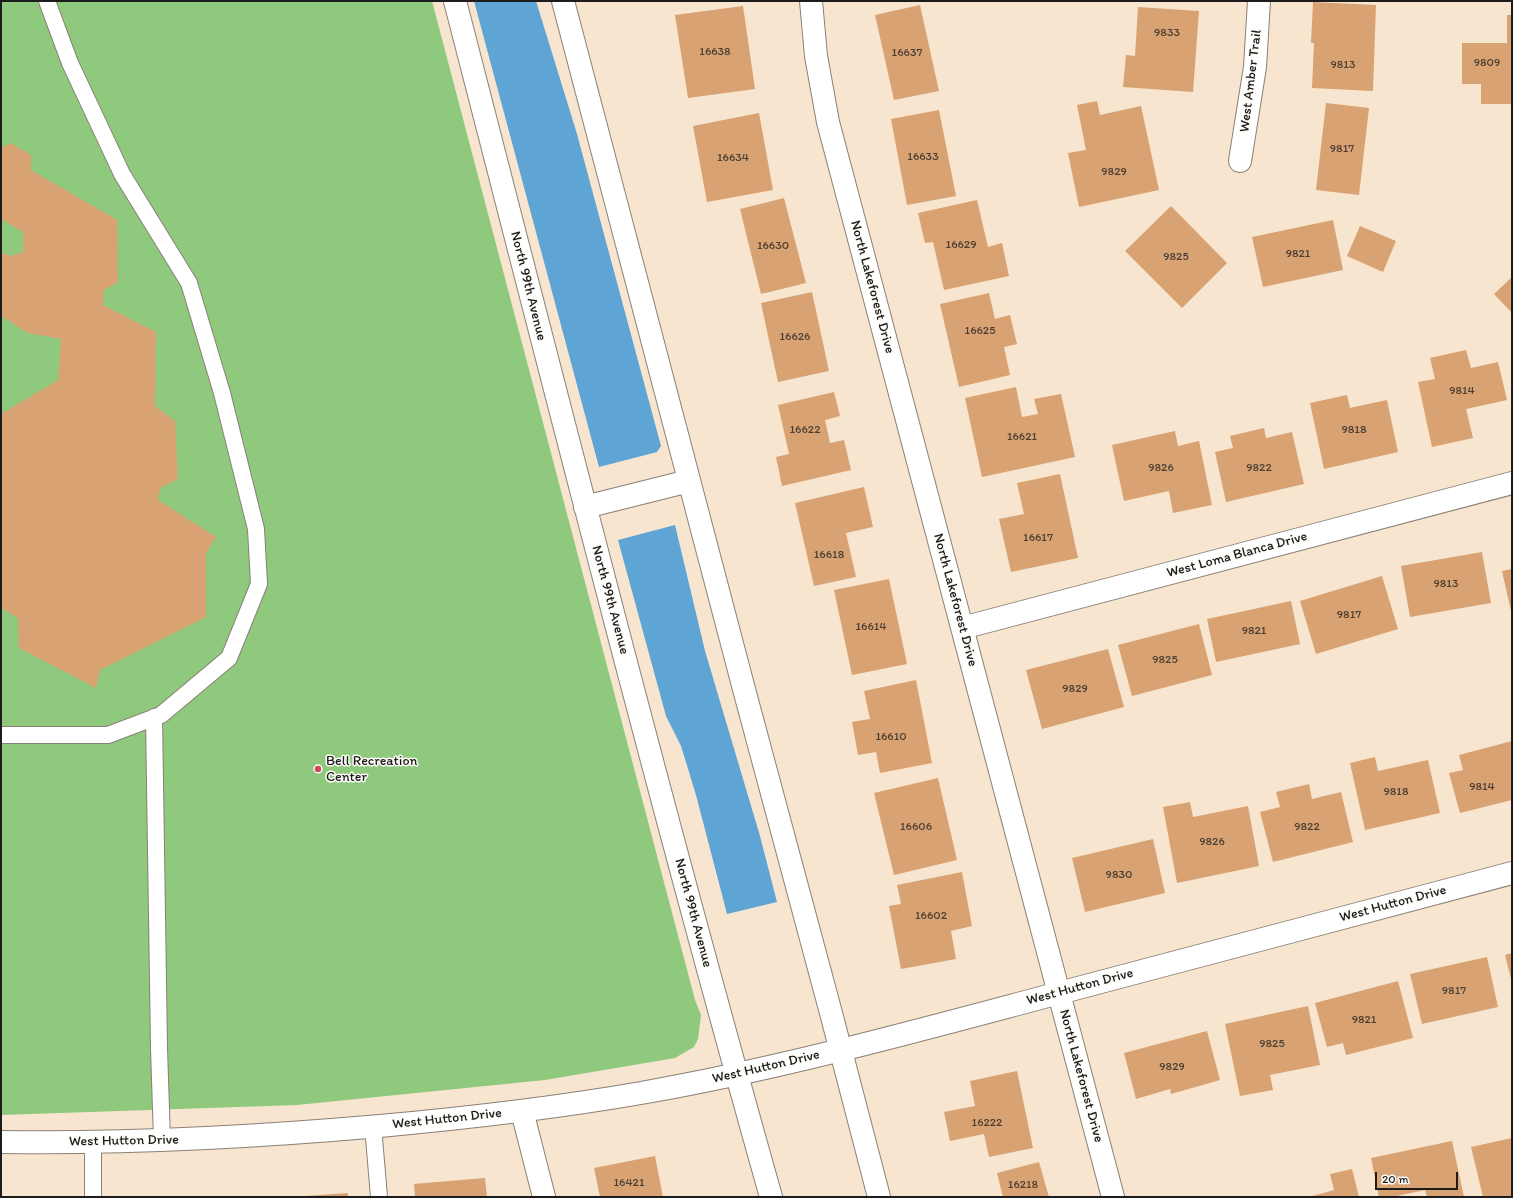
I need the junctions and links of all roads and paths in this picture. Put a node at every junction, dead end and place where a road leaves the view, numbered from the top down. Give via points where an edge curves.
1 (47, 1) edge
2 (455, 1) edge
3 (563, 1) edge
4 (811, 1) edge
5 (1258, 1) edge
6 (1240, 161) dead end
7 (688, 481) junction
8 (1512, 483) edge
9 (585, 507) junction
10 (962, 628) junction
11 (154, 717) junction
12 (1, 735) edge
13 (1512, 873) edge
14 (1060, 993) junction
15 (841, 1050) junction
16 (737, 1075) junction
17 (522, 1111) junction
18 (373, 1126) junction
19 (162, 1140) junction
20 (1, 1142) edge
21 (93, 1142) junction
22 (93, 1197) edge
23 (379, 1197) edge
24 (544, 1197) edge
25 (771, 1197) edge
26 (879, 1197) edge
27 (1114, 1197) edge

1 - 11 lane via 70,63 122,174 189,283 222,393 256,529 259,584 229,658 161,715
2 - 9 street, North 99th Avenue
3 - 7 street
4 - 10 street, North Lakeforest Drive via 816,56 828,122
5 - 6 street, West Amber Trail via 1255,67
7 - 9 street
7 - 15 street
8 - 10 street, West Loma Blanca Drive
9 - 16 street, North 99th Avenue
10 - 14 street, North Lakeforest Drive
11 - 12 lane via 108,735
11 - 19 lane
13 - 14 street, West Hutton Drive
14 - 15 street, West Hutton Drive
14 - 27 street, North Lakeforest Drive
15 - 16 street, West Hutton Drive
15 - 26 street
16 - 17 street, West Hutton Drive
16 - 25 street, North 99th Avenue
17 - 18 street, West Hutton Drive
17 - 24 street
18 - 19 street, West Hutton Drive via 302,1133
18 - 23 lane
19 - 21 street, West Hutton Drive
20 - 21 street, West Hutton Drive
21 - 22 lane

